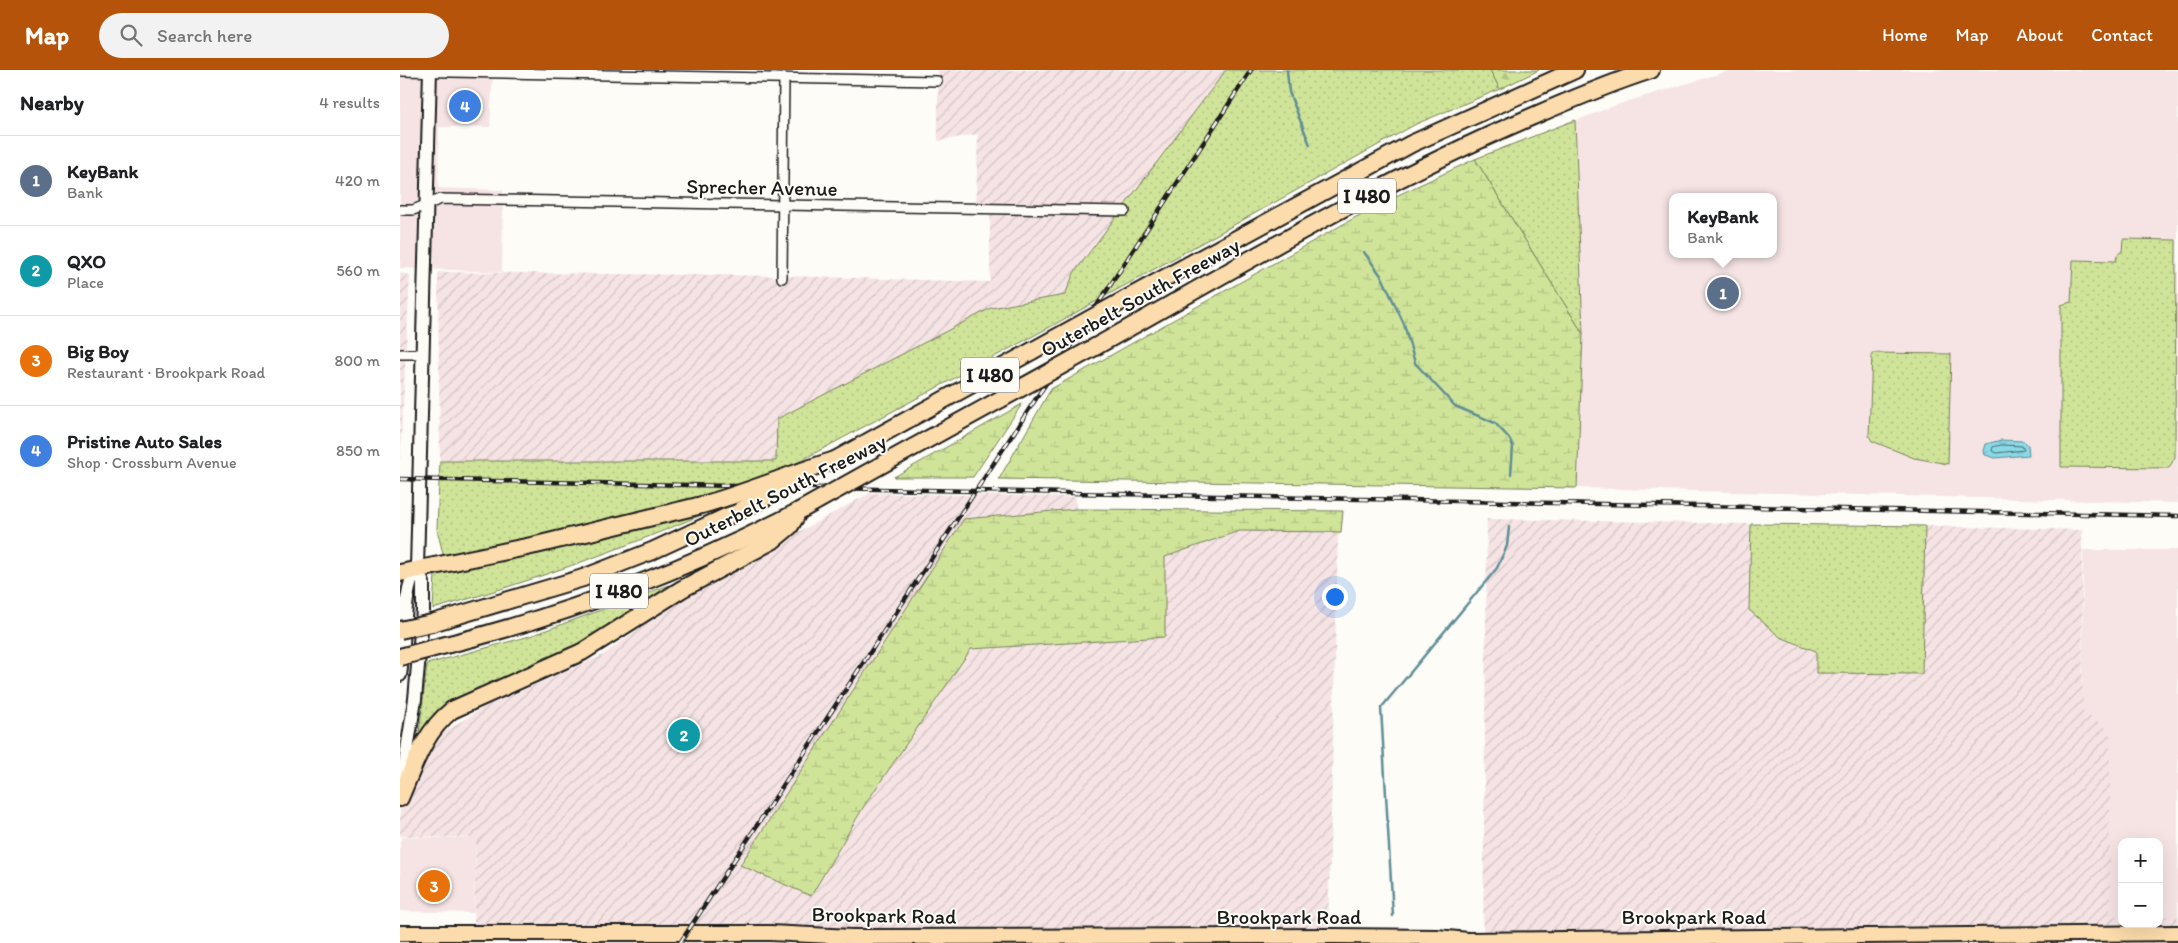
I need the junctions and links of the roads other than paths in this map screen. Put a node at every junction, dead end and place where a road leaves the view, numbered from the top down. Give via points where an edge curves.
1 (884, 70) edge
2 (1574, 70) edge
3 (1651, 70) edge
4 (400, 71) edge
5 (430, 71) edge
6 (706, 74) edge
7 (784, 78) junction
8 (884, 80) junction
9 (937, 81) dead end
10 (784, 205) junction
11 (426, 206) junction
12 (400, 210) edge
13 (1125, 211) dead end
14 (782, 278) dead end
15 (400, 354) edge
16 (423, 354) junction
17 (838, 459) junction
18 (799, 511) junction
19 (417, 568) junction
20 (400, 573) edge
21 (400, 630) edge
22 (400, 656) edge
23 (400, 675) edge
24 (400, 790) edge
25 (400, 798) edge
26 (400, 925) edge
27 (2178, 932) edge
28 (400, 933) edge
29 (417, 933) junction
30 (1559, 940) edge
31 (405, 943) edge

1 - 8 street
2 - 17 highway, Outerbelt South Freeway / I 480, bridge via 1411,144
3 - 18 highway, Outerbelt South Freeway / I 480, bridge via 1575,98 1417,169
4 - 5 street
5 - 6 street
5 - 11 main road
6 - 7 street
7 - 8 street
7 - 10 street
8 - 9 street
10 - 11 street, Sprecher Avenue via 441,199
10 - 13 street, Sprecher Avenue
10 - 14 street
11 - 12 street, Sprecher Avenue
11 - 16 main road
15 - 16 street
16 - 19 main road
17 - 19 highway, bridge via 739,495 698,506 536,545
17 - 21 highway, Outerbelt South Freeway / I 480, bridge via 741,510 583,578
18 - 22 highway, Outerbelt South Freeway / I 480, bridge via 718,551 573,608 469,640
18 - 25 highway via 790,526 772,541 682,589 582,652 452,710 429,733
19 - 20 highway
19 - 23 main road via 408,590
19 - 24 main road via 423,583 423,610 414,708
26 - 29 main road
27 - 30 main road, Brookpark Road
28 - 29 main road, Brookpark Road
29 - 30 main road, Brookpark Road via 770,933 852,937 1437,936 1468,940
29 - 31 main road

